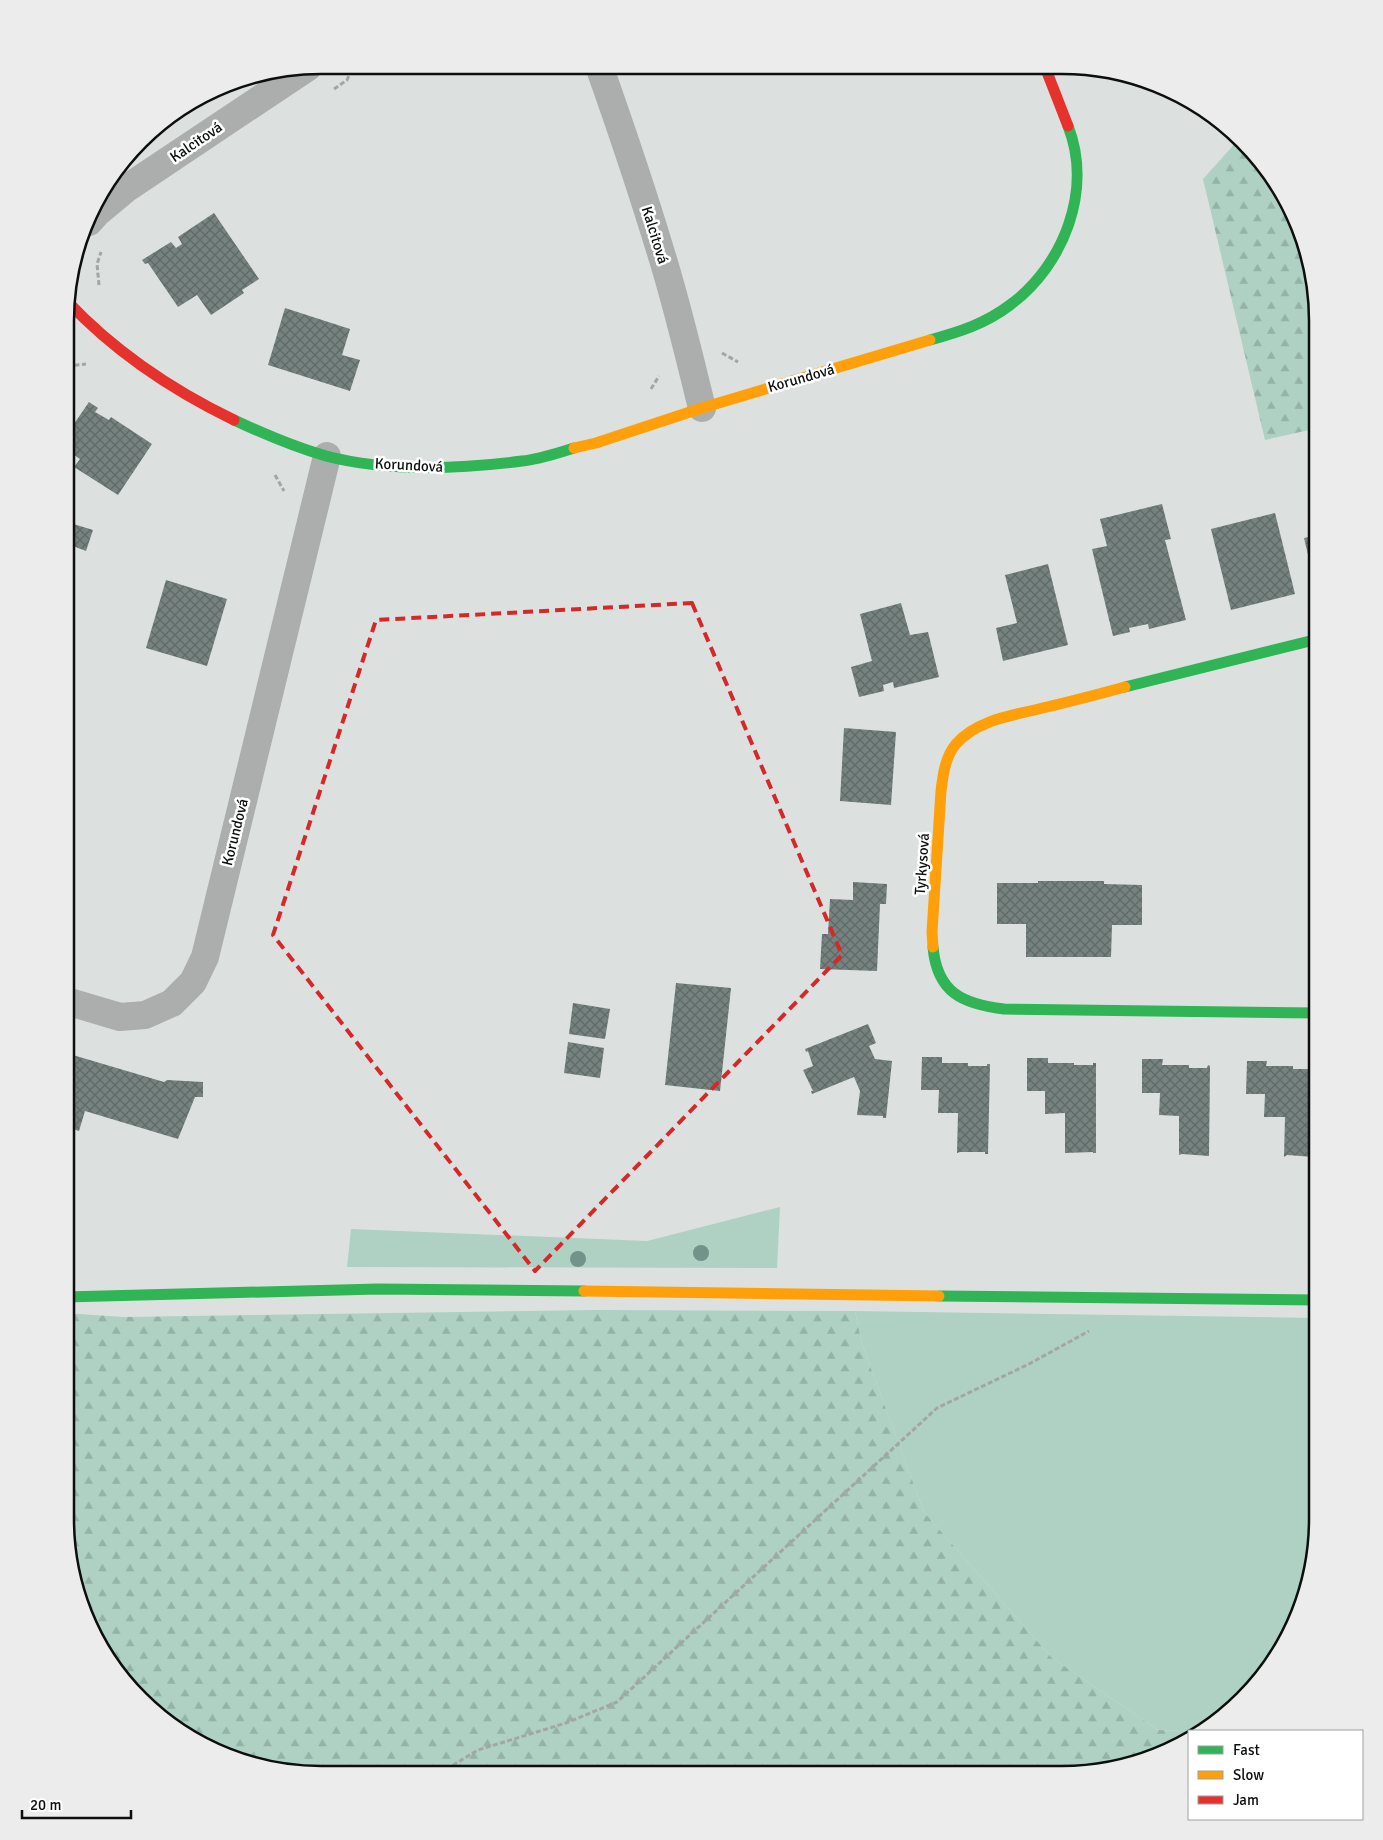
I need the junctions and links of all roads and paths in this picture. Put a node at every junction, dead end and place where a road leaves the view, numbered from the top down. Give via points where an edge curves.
1 (350, 74) edge
2 (602, 74) edge
3 (1048, 74) edge
4 (296, 75) edge
5 (331, 91) dead end
6 (100, 211) edge
7 (102, 249) dead end
8 (100, 288) dead end
9 (74, 308) edge
10 (719, 349) dead end
11 (742, 363) dead end
12 (86, 364) dead end
13 (74, 365) edge
14 (662, 370) dead end
15 (648, 392) dead end
16 (702, 408) junction
17 (327, 456) junction
18 (270, 470) dead end
19 (286, 498) dead end
20 (1309, 641) edge
21 (74, 1003) edge
22 (1309, 1013) edge
23 (74, 1297) edge
24 (1130, 1298) junction
25 (1309, 1300) edge
26 (452, 1766) edge

1 - 5 path via 347,80
2 - 16 street, Kalcitová via 662,255
3 - 16 street, Korundová via 1072,136 1078,179 1070,225 1045,272 1010,305 971,328
4 - 6 street, Kalcitová via 127,188
7 - 8 path via 97,264
9 - 17 street, Korundová via 155,376 274,439
10 - 11 path
12 - 13 path
14 - 15 path
16 - 17 street, Korundová via 596,443 524,461 455,467 385,466
17 - 21 street, Korundová via 205,957 193,982 172,1003 145,1016 120,1017
18 - 19 path via 276,475
20 - 22 street, Tyrkysová via 996,720 976,727 962,737 945,766 932,932 938,973 950,991 965,1002 982,1007
23 - 24 street via 378,1289
24 - 25 street
24 - 26 path via 1088,1332 937,1408 617,1702 566,1723 478,1750

